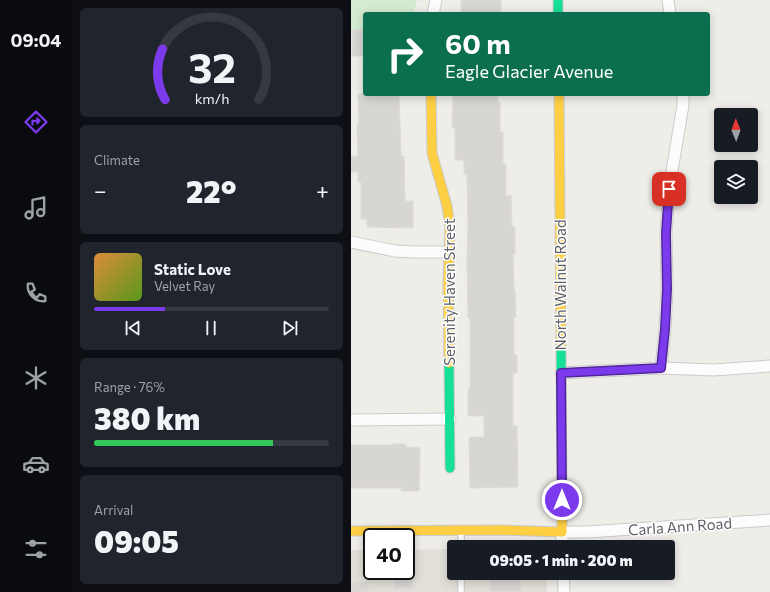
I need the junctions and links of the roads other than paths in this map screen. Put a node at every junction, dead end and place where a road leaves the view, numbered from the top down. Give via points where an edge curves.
1 (436, 0) edge
2 (558, 0) edge
3 (668, 0) edge
4 (433, 12) edge
5 (558, 12) edge
6 (670, 12) edge
7 (431, 96) edge
8 (559, 96) edge
9 (683, 96) edge
10 (351, 242) edge
11 (449, 252) junction
12 (770, 366) edge
13 (661, 368) junction
14 (561, 373) junction
15 (450, 418) junction
16 (351, 420) edge
17 (450, 468) dead end
18 (770, 520) edge
19 (351, 530) edge
20 (461, 530) junction
21 (562, 532) junction
22 (461, 540) edge
23 (562, 540) edge
24 (461, 580) edge
25 (563, 580) edge
26 (461, 592) edge
27 (564, 592) edge

1 - 4 street
2 - 5 street
3 - 6 street
7 - 11 street, Serenity Haven Street via 432,153 447,206
8 - 14 street, North Walnut Road
9 - 13 street via 669,189 666,233 667,289
10 - 11 street via 395,251
11 - 15 street, Serenity Haven Street
12 - 13 street via 713,370
13 - 14 street
14 - 21 street, North Walnut Road
15 - 16 street
15 - 17 street, Serenity Haven Street
18 - 21 street, Carla Ann Road
19 - 20 street, Carla Ann Road
20 - 21 street, Carla Ann Road
20 - 22 lane
21 - 23 street, North Walnut Road
24 - 26 lane
25 - 27 street

